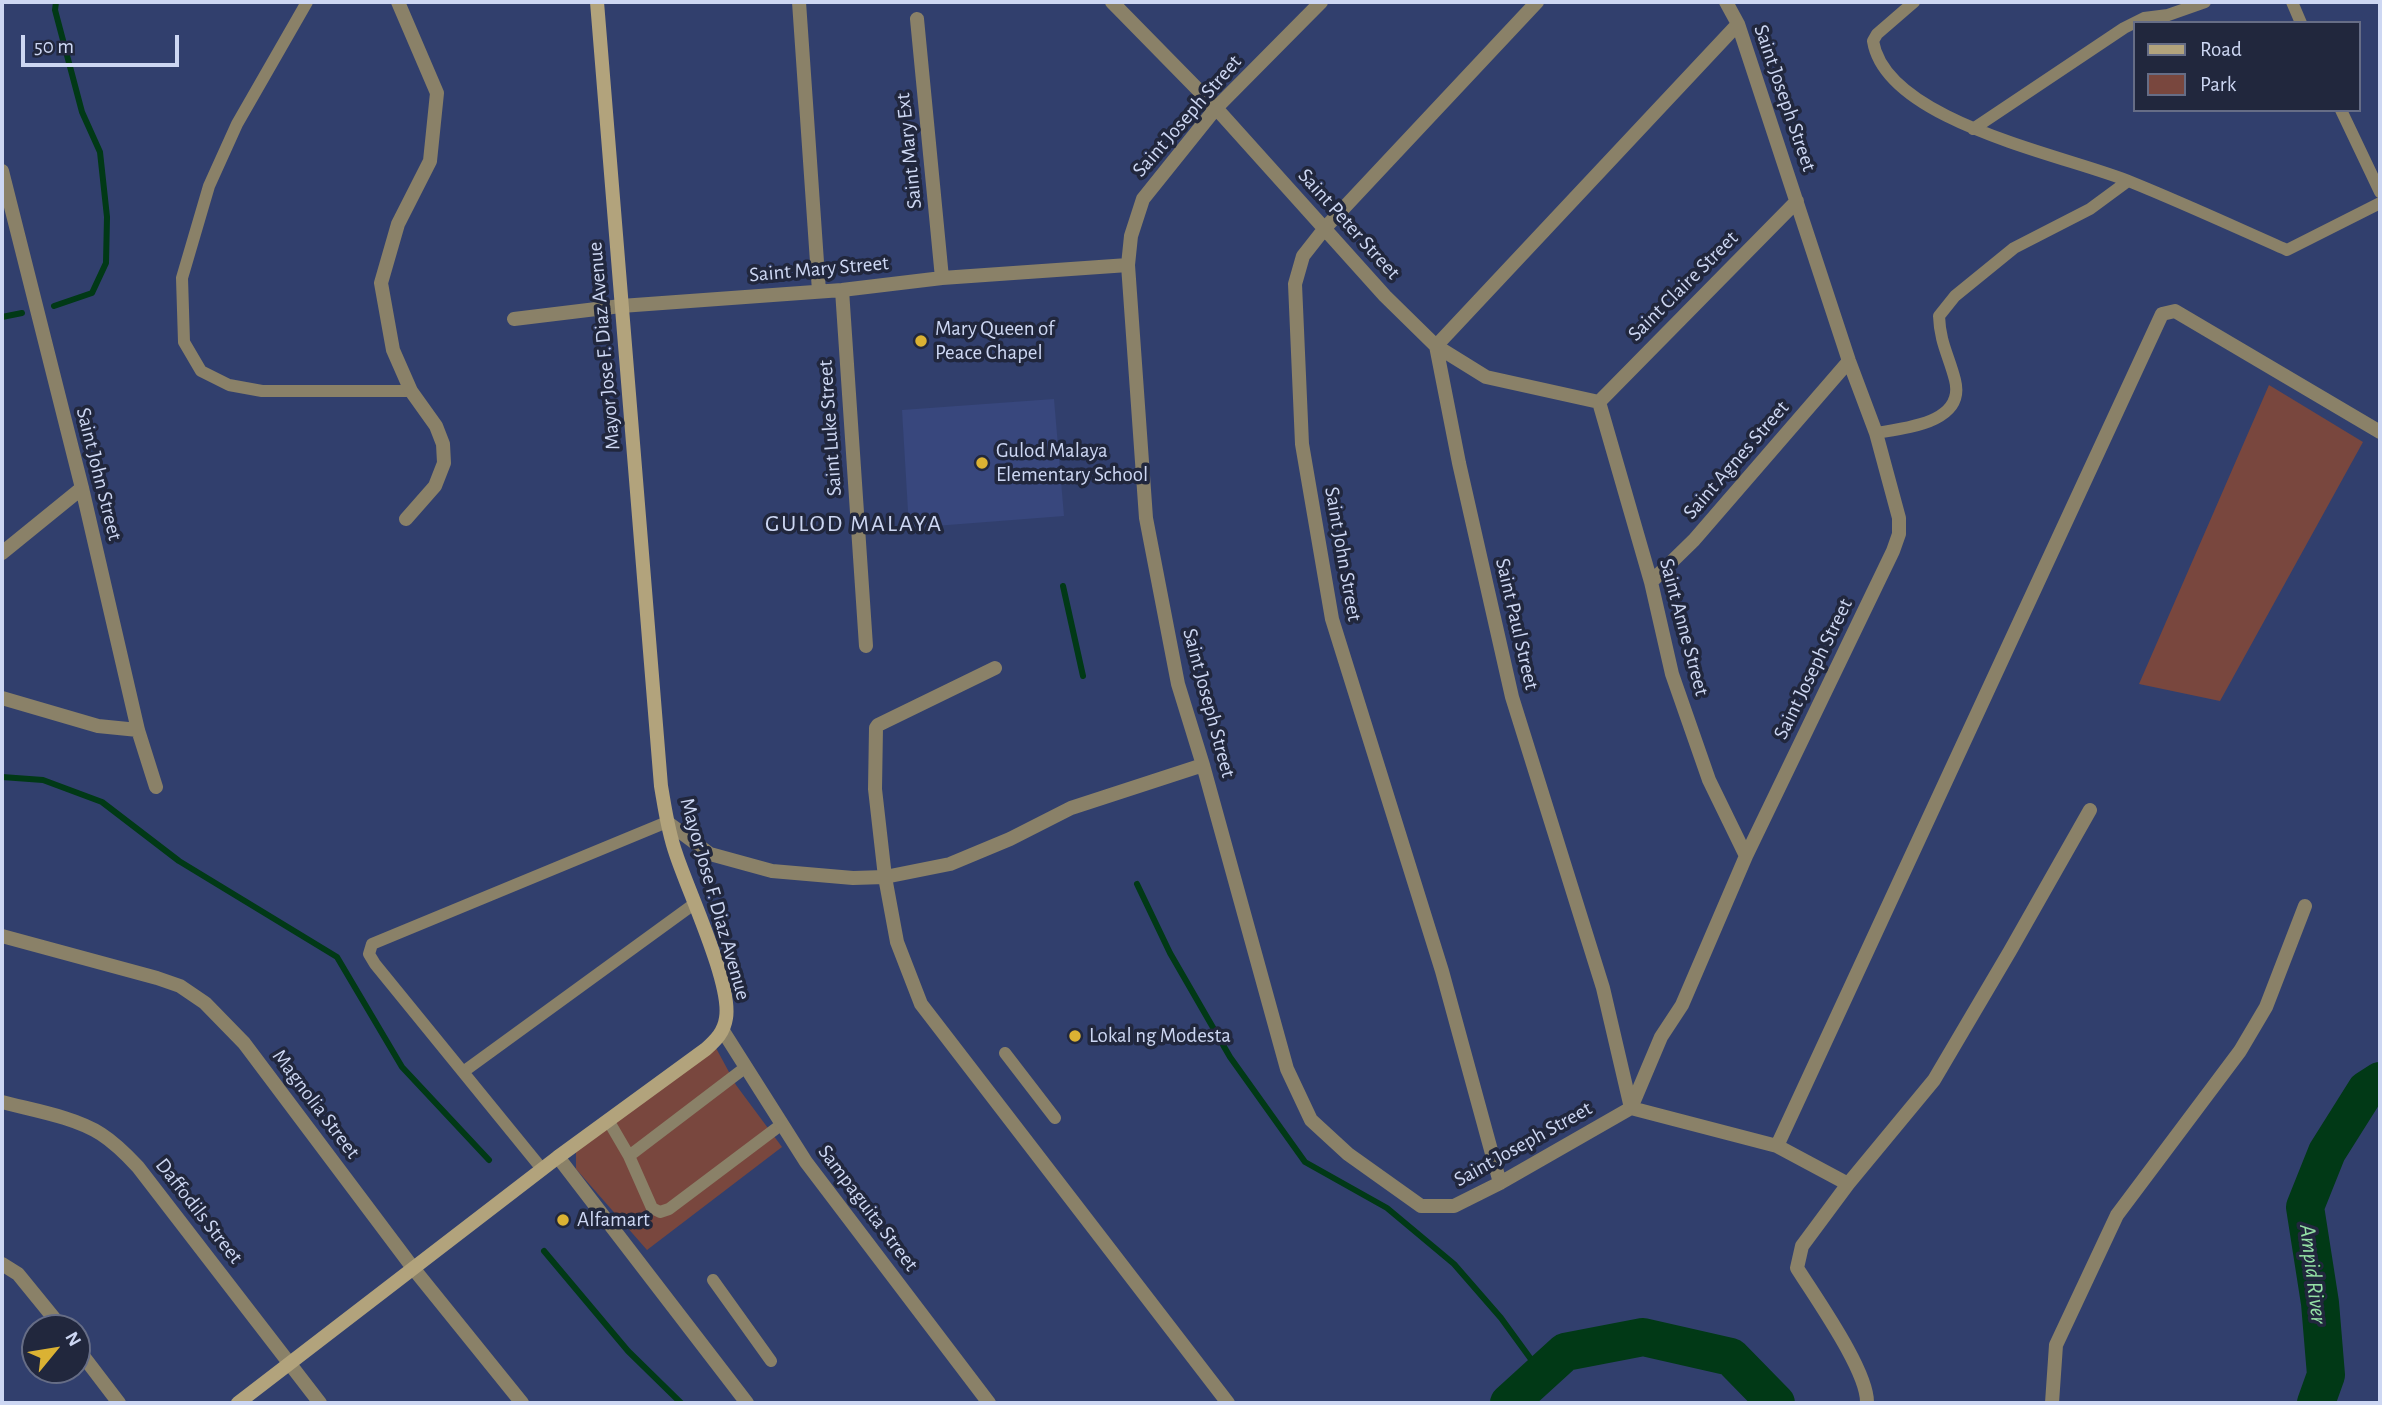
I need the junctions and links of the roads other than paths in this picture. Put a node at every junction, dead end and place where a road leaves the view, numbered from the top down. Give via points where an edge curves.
1 (307, 2) edge
2 (398, 2) edge
3 (597, 2) edge
4 (799, 2) edge
5 (1112, 2) edge
6 (1321, 2) edge
7 (1537, 2) edge
8 (1726, 2) edge
9 (1914, 2) edge
10 (2205, 2) edge
11 (2292, 2) edge
12 (917, 19) dead end
13 (2138, 21) edge
14 (2300, 21) edge
15 (2134, 23) edge
16 (1738, 24) junction
17 (1216, 108) junction
18 (2342, 112) edge
19 (1973, 129) junction
20 (2, 171) edge
21 (2128, 181) junction
22 (2380, 192) edge
23 (1797, 201) junction
24 (2380, 203) edge
25 (1325, 228) junction
26 (1128, 265) junction
27 (942, 278) junction
28 (842, 290) junction
29 (819, 291) junction
30 (621, 306) junction
31 (514, 320) dead end
32 (1436, 346) junction
33 (1849, 361) junction
34 (411, 391) junction
35 (1599, 402) junction
36 (2380, 432) edge
37 (1876, 433) junction
38 (82, 488) junction
39 (406, 519) dead end
40 (2, 553) edge
41 (1651, 582) junction
42 (866, 646) dead end
43 (995, 668) dead end
44 (2, 698) edge
45 (138, 730) junction
46 (1203, 765) junction
47 (156, 787) dead end
48 (2090, 810) dead end
49 (667, 822) junction
50 (1746, 856) junction
51 (885, 877) junction
52 (694, 904) junction
53 (2305, 906) dead end
54 (2, 936) edge
55 (723, 1031) junction
56 (1005, 1053) dead end
57 (746, 1067) junction
58 (463, 1072) junction
59 (2, 1102) edge
60 (1631, 1108) junction
61 (1055, 1118) dead end
62 (608, 1120) junction
63 (782, 1124) junction
64 (1777, 1146) junction
65 (629, 1156) junction
66 (558, 1157) junction
67 (542, 1169) junction
68 (1500, 1183) junction
69 (1848, 1184) junction
70 (2, 1264) edge
71 (413, 1268) junction
72 (713, 1280) dead end
73 (51, 1314) edge
74 (771, 1361) dead end
75 (290, 1363) junction
76 (91, 1367) edge
77 (118, 1403) edge
78 (238, 1403) edge
79 (320, 1403) edge
80 (522, 1403) edge
81 (747, 1403) edge
82 (989, 1403) edge
83 (1228, 1403) edge
84 (1867, 1403) edge
85 (2052, 1403) edge

1 - 34 lane via 237,124 209,186 182,278 184,342 201,371 229,385 262,391
2 - 34 street via 437,93 430,161 398,224 381,283 393,350
3 - 30 main road, Mayor Jose F. Diaz Avenue
4 - 29 street
5 - 17 street, Saint Peter Street
6 - 17 street, Saint Joseph Street
7 - 25 street, Saint John Street
8 - 16 street, Saint Joseph Street
9 - 19 lane via 1877,34 1875,53 1900,85 1934,110
10 - 13 lane
11 - 14 lane
12 - 27 street, Saint Mary Ext
15 - 19 lane
16 - 23 street, Saint Joseph Street
16 - 32 street
17 - 25 street, Saint Peter Street
17 - 26 street, Saint Joseph Street via 1143,199 1131,236
18 - 22 lane
19 - 21 lane
20 - 38 street, Saint John Street
21 - 24 lane via 2287,250
21 - 37 lane via 2090,209 2014,248 1955,296 1939,316 1958,394 1952,406 1926,423
23 - 33 street, Saint Joseph Street
23 - 35 street, Saint Claire Street
25 - 32 street, Saint Peter Street
25 - 68 street, Saint John Street via 1303,256 1295,284 1302,444 1332,619 1441,971
26 - 27 street, Saint Mary Street
26 - 46 street, Saint Joseph Street via 1146,518 1178,684
27 - 28 street, Saint Mary Street
28 - 29 street, Saint Mary Street
28 - 42 street, Saint Luke Street
29 - 30 street, Saint Mary Street
30 - 31 street, Saint Mary Street
30 - 49 main road, Mayor Jose F. Diaz Avenue via 659,772
32 - 35 street, Saint Peter Street via 1486,377
32 - 60 street, Saint Paul Street via 1512,697 1603,988
33 - 37 street, Saint Joseph Street
33 - 41 street, Saint Agnes Street via 1695,540
34 - 39 street via 436,426 444,463 435,486
35 - 41 street, Saint Anne Street
36 - 64 street via 2175,311 2162,314
37 - 50 street, Saint Joseph Street via 1899,518 1899,534
38 - 40 street
38 - 45 street, Saint John Street
41 - 50 street, Saint Anne Street via 1672,674 1704,769
43 - 51 street via 876,728 874,789
44 - 45 street via 98,726
45 - 47 street, Saint John Street
46 - 51 street via 1071,808 950,864
46 - 68 street, Saint Joseph Street via 1287,1069 1311,1120 1348,1154 1421,1206 1454,1206
48 - 69 street via 1934,1080
49 - 51 street via 710,854 772,871
49 - 52 main road, Mayor Jose F. Diaz Avenue
49 - 58 lane via 372,944 369,954 375,964
50 - 60 street, Saint Joseph Street
51 - 83 street via 897,942 921,1004
52 - 55 main road, Mayor Jose F. Diaz Avenue via 726,998
52 - 58 lane
53 - 85 street via 2266,1007 2240,1051 2117,1215 2056,1345
54 - 71 street, Magnolia Street via 157,978 180,986 205,1003 244,1043
55 - 57 street, Sampaguita Street
55 - 62 main road, Mayor Jose F. Diaz Avenue via 706,1049
56 - 61 lane
57 - 63 street, Sampaguita Street
57 - 65 lane
58 - 67 lane
59 - 75 street, Daffodils Street via 76,1123 99,1132 120,1148
60 - 64 street
60 - 68 street, Saint Joseph Street
62 - 65 lane
62 - 66 main road, Mayor Jose F. Diaz Avenue
63 - 65 lane via 660,1212 652,1208
63 - 82 street, Sampaguita Street
64 - 69 street
66 - 67 main road, Mayor Jose F. Diaz Avenue
66 - 81 street
67 - 71 main road, Mayor Jose F. Diaz Avenue
69 - 84 street via 1802,1246 1797,1268 1853,1361 1868,1391
70 - 73 street via 18,1274
71 - 75 main road, Mayor Jose F. Diaz Avenue
71 - 80 street, Magnolia Street
72 - 74 lane
75 - 78 main road, Mayor Jose F. Diaz Avenue
75 - 79 street, Daffodils Street
76 - 77 street

